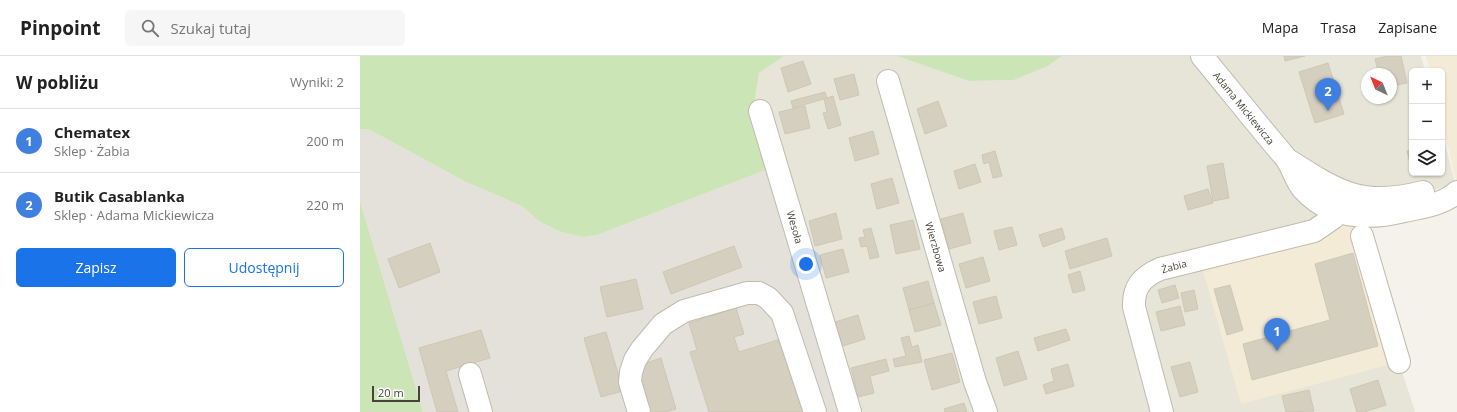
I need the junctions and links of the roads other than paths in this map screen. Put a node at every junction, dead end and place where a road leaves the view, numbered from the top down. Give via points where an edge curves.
1 (1202, 56) edge
2 (888, 81) dead end
3 (760, 111) dead end
4 (1287, 159) junction
5 (1457, 191) edge
6 (1348, 193) junction
7 (1336, 212) junction
8 (1362, 236) dead end
9 (1399, 362) dead end
10 (470, 374) dead end
11 (481, 412) edge
12 (639, 412) edge
13 (815, 412) edge
14 (850, 412) edge
15 (986, 412) edge
16 (1162, 412) edge

1 - 4 street, Adama Mickiewicza
2 - 15 street, Wierzbowa via 975,382
3 - 14 street, Wesoła
4 - 6 street, Adama Mickiewicza via 1324,184
4 - 7 street, Adama Mickiewicza via 1303,189 1318,202
5 - 6 street via 1444,187 1408,196 1381,199
5 - 7 street via 1448,200 1390,214 1361,217
6 - 7 street, Żabia
7 - 16 street, Żabia via 1327,223 1310,232 1160,269 1142,279 1136,289 1134,307
8 - 9 street
10 - 11 street
12 - 13 street via 630,382 631,372 642,349 663,324 684,311 747,293 759,293 768,298 782,313

